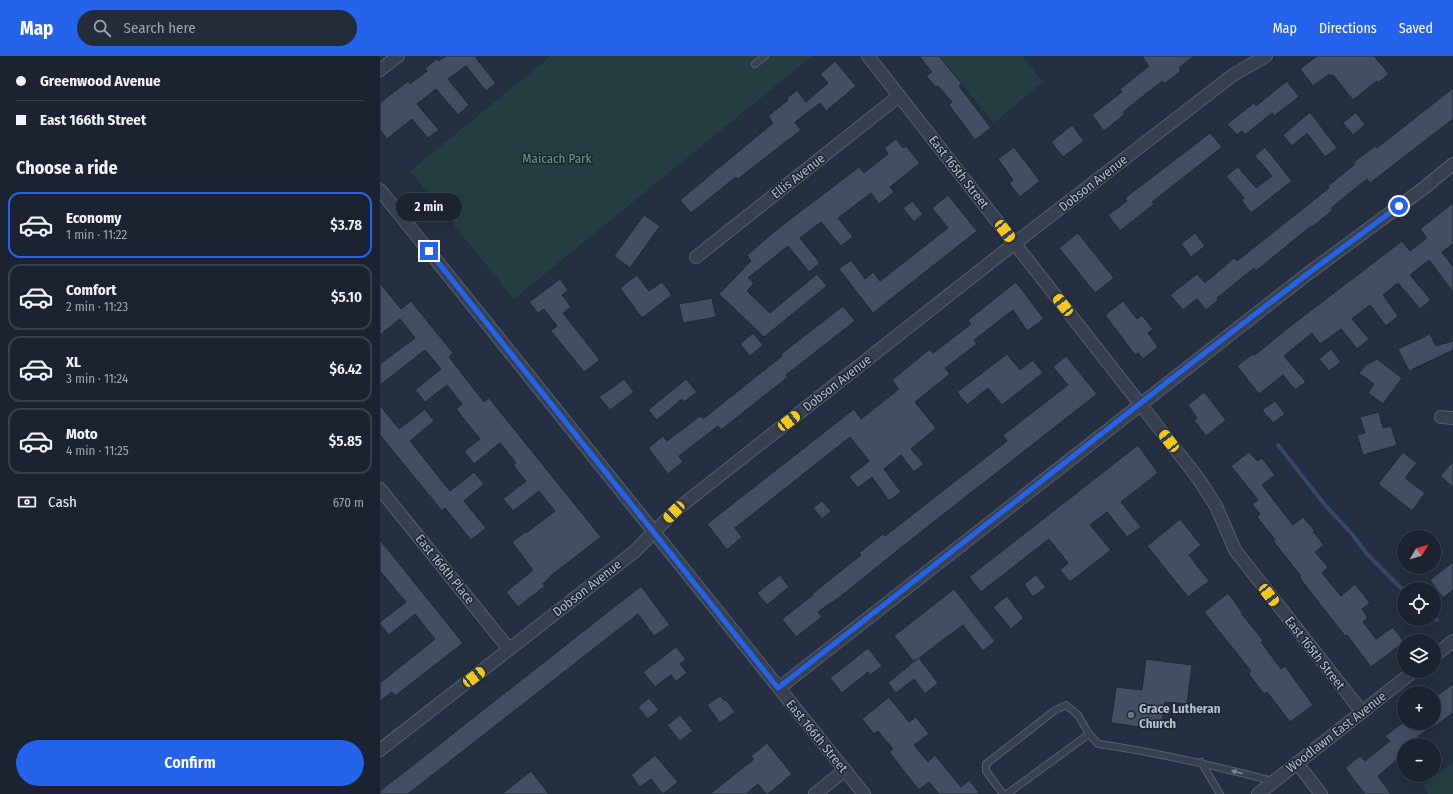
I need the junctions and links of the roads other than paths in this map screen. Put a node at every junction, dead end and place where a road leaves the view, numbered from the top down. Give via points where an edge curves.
1 (398, 56) edge
2 (765, 56) edge
3 (868, 56) edge
4 (1266, 56) edge
5 (755, 64) dead end
6 (380, 70) edge
7 (899, 96) junction
8 (1453, 164) edge
9 (380, 190) edge
10 (1015, 243) junction
11 (696, 257) dead end
12 (1140, 404) junction
13 (1441, 417) dead end
14 (1453, 418) edge
15 (380, 489) edge
16 (654, 532) junction
17 (1453, 641) edge
18 (509, 650) junction
19 (1441, 650) edge
20 (1405, 678) edge
21 (778, 688) junction
22 (1362, 712) junction
23 (1089, 734) junction
24 (380, 750) edge
25 (1200, 762) junction
26 (1297, 763) junction
27 (845, 770) junction
28 (1274, 781) junction
29 (815, 794) edge
30 (864, 794) edge
31 (1003, 794) edge
32 (1007, 794) edge
33 (1220, 794) edge
34 (1258, 794) edge
35 (1321, 794) edge

1 - 6 street
2 - 5 lane
3 - 7 street, East 165th Street
4 - 10 street, Dobson Avenue via 1233,75
7 - 10 street, East 165th Street
7 - 11 street, Ellis Avenue
8 - 12 street
9 - 16 street, East 166th Street
10 - 12 street, East 165th Street
10 - 16 street, Dobson Avenue via 676,510
12 - 21 street
12 - 22 street, East 165th Street via 1208,492 1242,560
13 - 14 street
15 - 18 street, East 166th Place
16 - 18 street, Dobson Avenue via 634,552
16 - 21 street, East 166th Street
17 - 19 street
18 - 24 street, Dobson Avenue
20 - 22 street, Woodlawn East Avenue
21 - 27 street, East 166th Street
22 - 26 street, Woodlawn East Avenue
23 - 25 lane via 1098,744
23 - 31 lane via 1078,716 1066,704 1054,711 986,764 986,771
23 - 32 lane
28 -> 25 lane
25 - 33 lane
26 - 28 street, Woodlawn East Avenue
26 - 35 street
27 - 29 street
27 - 30 street, East 166th Street
28 - 34 street, Woodlawn East Avenue

